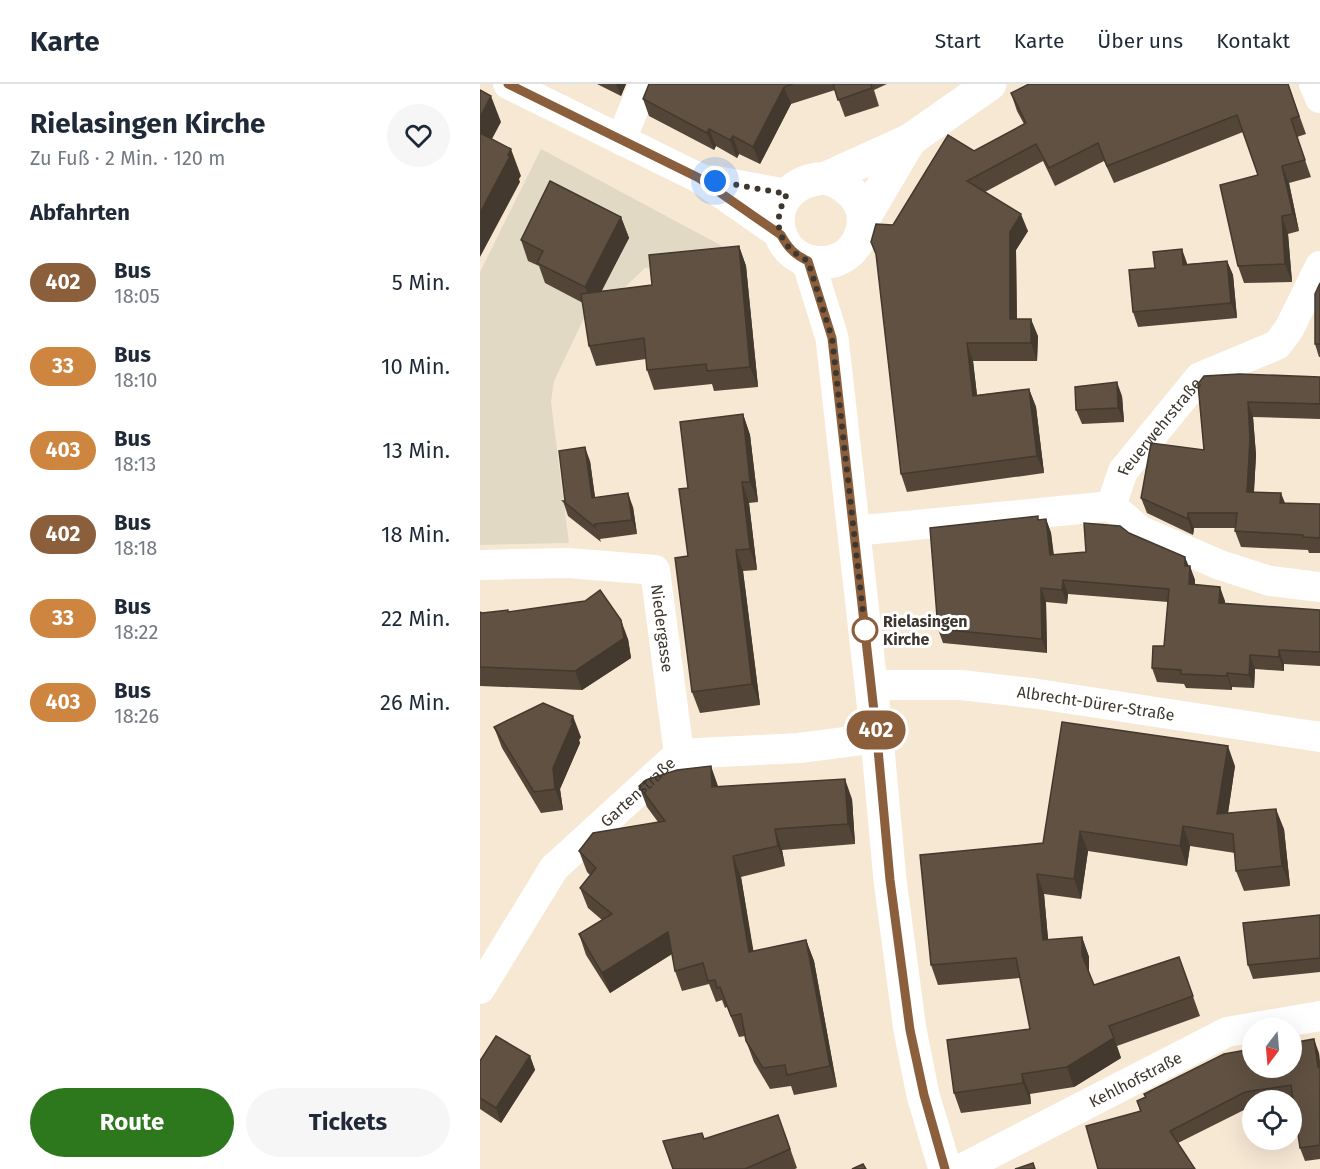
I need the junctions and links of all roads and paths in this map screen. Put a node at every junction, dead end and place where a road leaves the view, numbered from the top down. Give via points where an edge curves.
1 (507, 84) edge
2 (644, 84) edge
3 (990, 84) edge
4 (1314, 84) edge
5 (1320, 98) edge
6 (621, 140) junction
7 (910, 140) junction
8 (699, 178) junction
9 (826, 178) junction
10 (787, 194) junction
11 (864, 218) junction
12 (781, 235) junction
13 (846, 255) junction
14 (808, 261) junction
15 (1320, 266) edge
16 (832, 338) junction
17 (1111, 506) junction
18 (854, 531) junction
19 (480, 565) edge
20 (1320, 587) edge
21 (871, 685) junction
22 (1320, 737) edge
23 (877, 738) junction
24 (679, 754) junction
25 (480, 989) edge
26 (1320, 1016) edge
27 (945, 1169) edge
28 (962, 1169) edge

1 - 6 street
2 - 6 street
3 - 7 main road
4 - 5 street
6 - 8 street
7 - 9 main road
7 - 11 main road
8 - 10 street
8 - 12 street
9 - 10 main road via 798,184
9 - 11 main road via 852,191
10 - 12 main road via 780,207
11 - 13 main road via 862,233
12 - 14 main road via 796,255
13 - 14 main road via 834,261
13 - 16 main road
14 - 16 main road
15 - 17 street, Feuerwehrstraße via 1277,345 1200,377 1123,471
16 - 18 main road
17 - 18 street
17 - 20 street via 1141,531 1220,565 1270,581
18 - 21 main road
19 - 24 street, Niedergasse via 568,563 655,570
21 - 22 street, Albrecht-Dürer-Straße via 961,685 1031,693
21 - 23 main road
23 - 24 street, Gartenstraße via 799,748
23 - 27 main road via 890,880 910,1030
24 - 25 street, Gartenstraße via 554,868
26 - 28 street, Kehlhofstraße via 1227,1032

